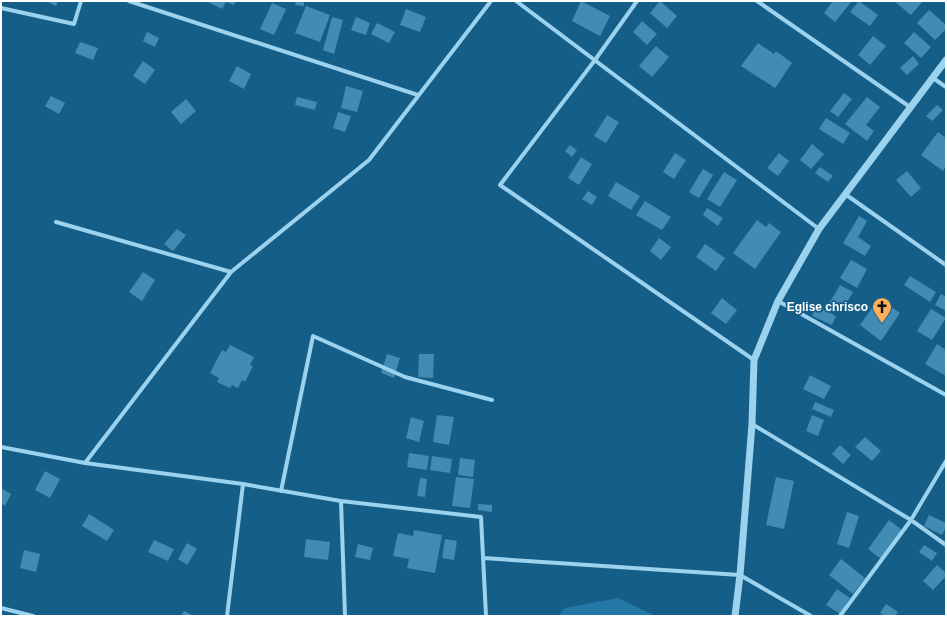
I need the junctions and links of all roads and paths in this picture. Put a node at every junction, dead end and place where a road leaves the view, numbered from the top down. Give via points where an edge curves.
1 (81, 1) edge
2 (129, 1) edge
3 (491, 1) edge
4 (516, 1) edge
5 (637, 1) edge
6 (757, 1) edge
7 (1, 8) edge
8 (595, 60) junction
9 (946, 60) edge
10 (933, 78) junction
11 (946, 87) edge
12 (418, 95) junction
13 (910, 107) junction
14 (845, 194) junction
15 (56, 222) dead end
16 (819, 229) junction
17 (946, 265) edge
18 (231, 272) junction
19 (778, 301) junction
20 (754, 360) junction
21 (946, 395) edge
22 (492, 400) dead end
23 (752, 424) junction
24 (1, 447) edge
25 (946, 461) edge
26 (85, 463) junction
27 (243, 484) junction
28 (281, 491) junction
29 (341, 501) junction
30 (911, 520) junction
31 (946, 545) edge
32 (483, 558) junction
33 (740, 575) junction
34 (1, 608) edge
35 (33, 616) edge
36 (227, 616) edge
37 (345, 616) edge
38 (486, 616) edge
39 (736, 616) edge
40 (811, 616) edge
41 (840, 616) edge

1 - 7 street via 74,24
2 - 12 street
3 - 12 street
4 - 8 street
5 - 8 street
6 - 13 street
8 - 16 street
8 - 20 street via 500,185
9 - 10 street
10 - 11 street
10 - 13 street
12 - 18 street via 369,160
13 - 14 street
14 - 16 street
14 - 17 street
15 - 18 street
16 - 19 street
18 - 26 street
19 - 20 street
19 - 21 street
20 - 23 street
22 - 28 street via 406,377 312,336
23 - 30 street
23 - 33 street
24 - 26 street
25 - 30 street
26 - 27 street
27 - 28 street
27 - 36 street
28 - 29 street
29 - 32 street via 481,517
29 - 37 street
30 - 31 street
30 - 41 street
32 - 33 street
32 - 38 street
33 - 39 street
33 - 40 street
34 - 35 street

